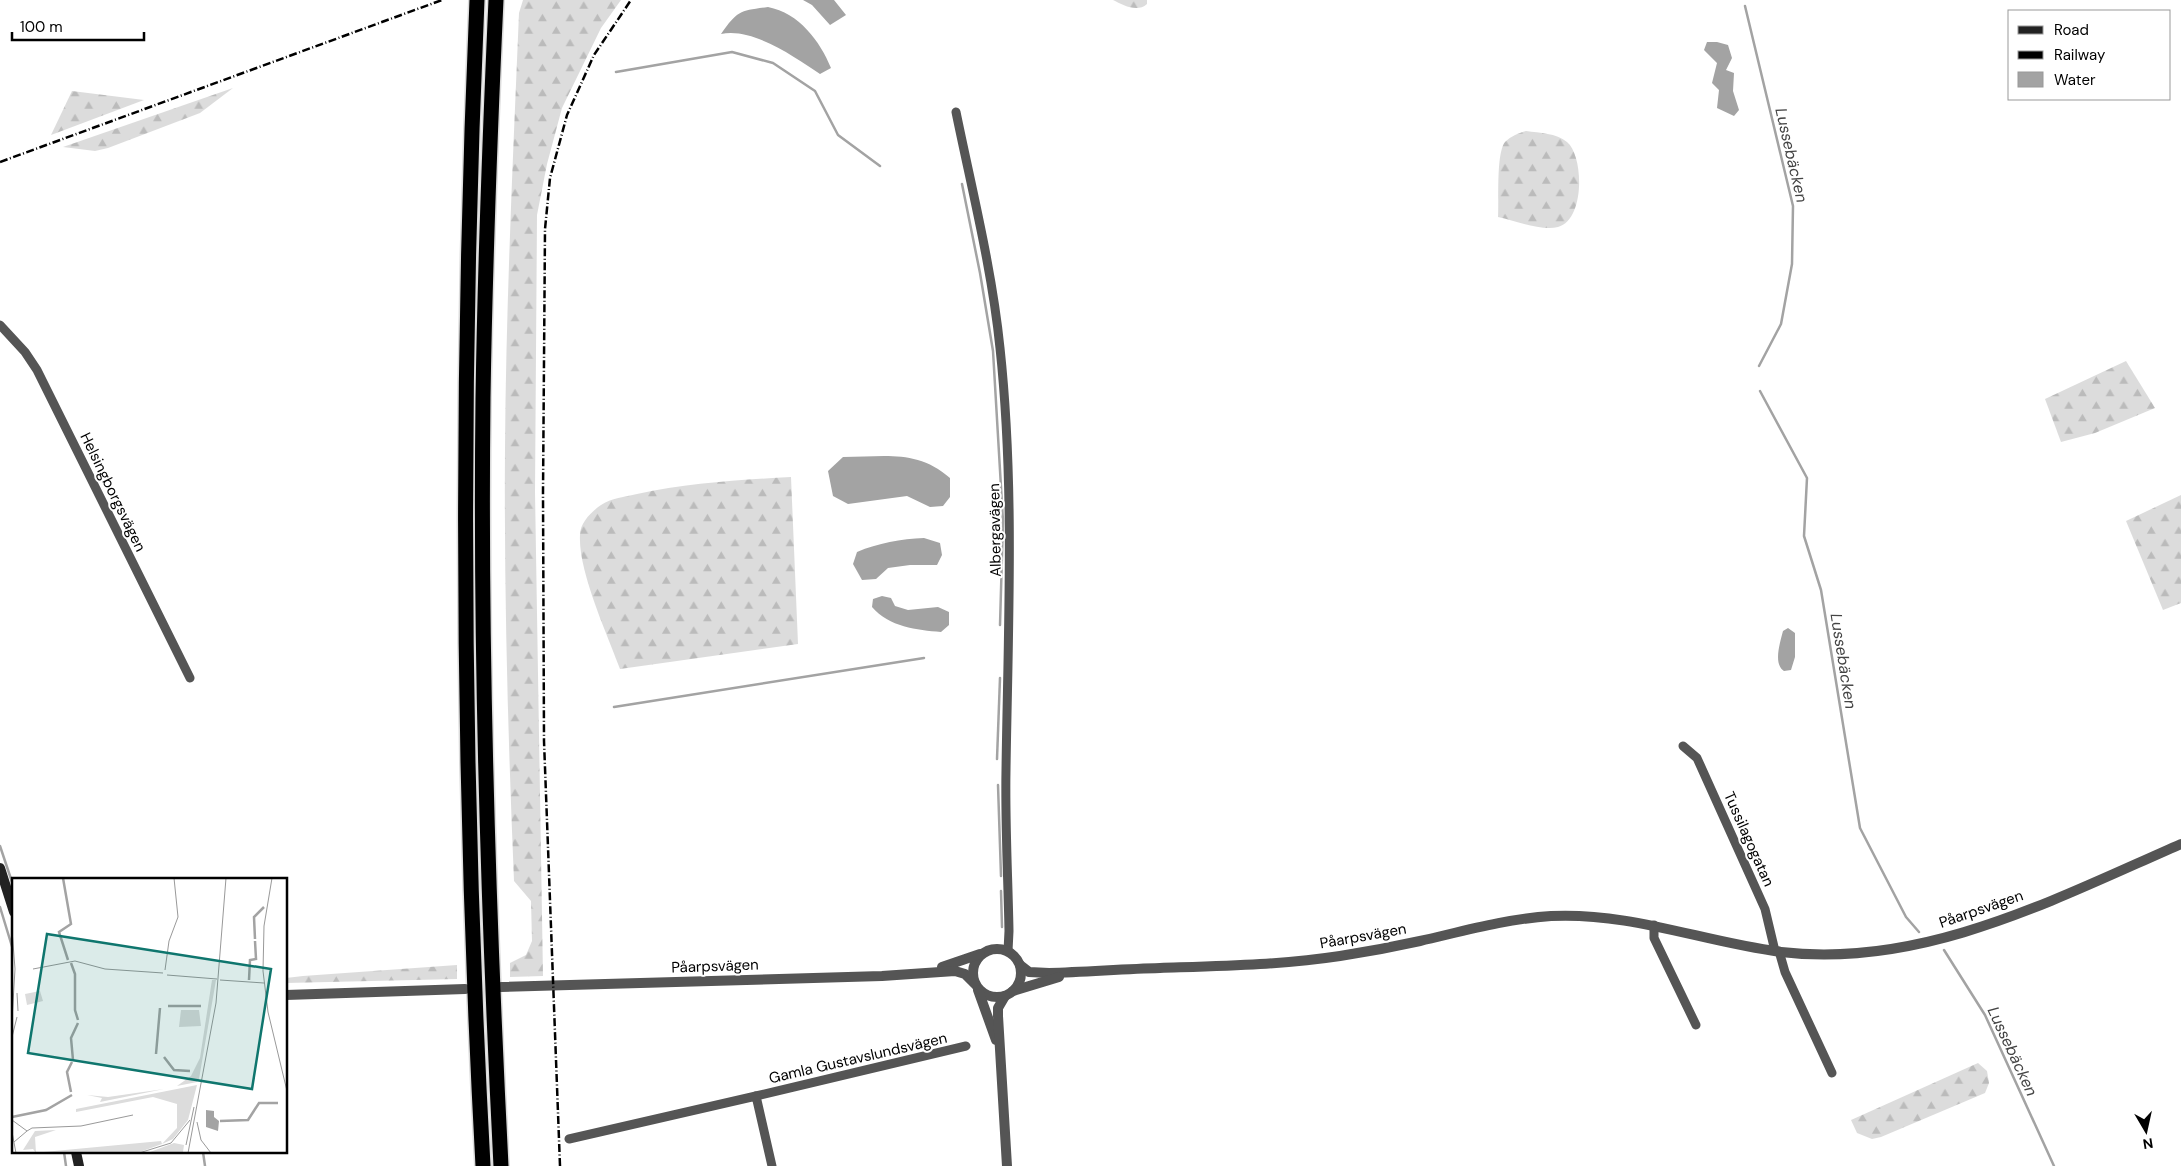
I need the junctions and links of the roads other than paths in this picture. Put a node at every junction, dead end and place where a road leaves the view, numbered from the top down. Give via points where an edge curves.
1 (477, 0) edge
2 (496, 0) edge
3 (956, 112) dead end
4 (0, 325) edge
5 (190, 678) dead end
6 (1683, 746) dead end
7 (2181, 844) edge
8 (0, 868) edge
9 (12, 906) edge
10 (1654, 925) junction
11 (1777, 951) junction
12 (1008, 952) junction
13 (984, 953) junction
14 (1020, 965) junction
15 (929, 971) junction
16 (1075, 973) junction
17 (501, 987) dead end
18 (976, 987) junction
19 (465, 989) dead end
20 (1009, 994) junction
21 (288, 995) edge
22 (1696, 1025) dead end
23 (966, 1046) dead end
24 (1000, 1058) junction
25 (1832, 1072) dead end
26 (756, 1096) junction
27 (569, 1139) dead end
28 (483, 1166) edge
29 (501, 1166) edge
30 (772, 1166) edge
31 (1008, 1166) edge

1 - 28 highway via 467,298 466,600 471,867
2 - 29 highway via 487,202 484,572 490,907
3 - 12 street, Albergavägen via 988,271 1000,348 1004,408 1010,519 1006,772
4 - 5 street, Helsingborgsvägen via 26,352 37,370
6 - 11 street, Tussilagogatan via 1697,758 1768,916
7 - 11 street, Påarpsvägen via 2021,912 1948,938 1844,953
8 - 9 main road
10 - 11 street, Påarpsvägen
10 - 16 street, Påarpsvägen via 1596,916 1535,918 1307,961
10 - 22 street via 1654,938
11 - 25 street
12 - 13 street via 996,949
12 - 14 street
13 - 15 street, Påarpsvägen
13 - 18 street via 973,967
14 - 16 street, Påarpsvägen via 1036,973
14 - 20 street via 1021,979
15 - 17 street, Påarpsvägen via 882,976
15 - 18 street, Påarpsvägen via 959,972 969,976
16 - 20 street, Påarpsvägen
18 - 20 street via 988,996
18 - 24 street
19 - 21 street
20 - 24 street via 998,1011
23 - 26 street, Gamla Gustavslundsvägen
24 - 31 street
26 - 27 street, Gamla Gustavslundsvägen
26 - 30 street, Gamla Gustavslundsvägen

